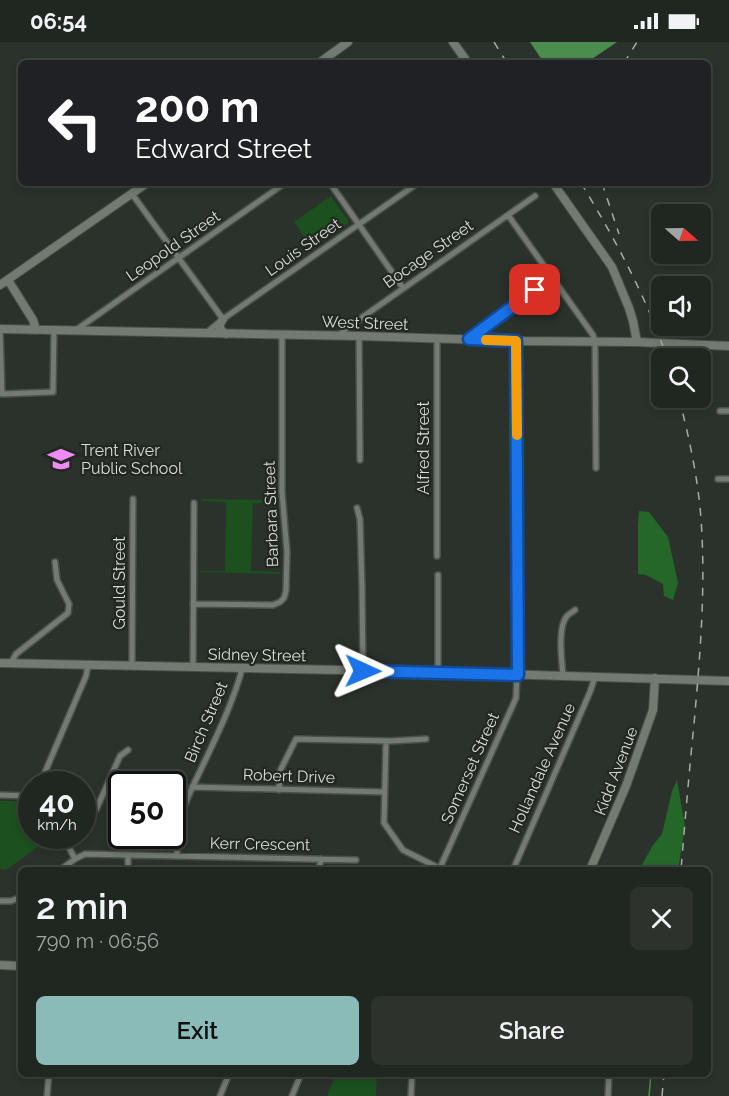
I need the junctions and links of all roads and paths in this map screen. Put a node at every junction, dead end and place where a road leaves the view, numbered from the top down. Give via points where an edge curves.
1 (348, 42) edge
2 (453, 42) edge
3 (323, 60) edge
4 (466, 60) edge
5 (143, 186) edge
6 (281, 186) edge
7 (332, 186) edge
8 (414, 186) edge
9 (555, 186) edge
10 (132, 194) junction
11 (535, 196) dead end
12 (508, 215) junction
13 (359, 225) junction
14 (179, 258) junction
15 (551, 277) junction
16 (8, 280) junction
17 (0, 285) edge
18 (403, 288) junction
19 (223, 319) junction
20 (0, 330) edge
21 (36, 330) junction
22 (76, 330) junction
23 (54, 331) junction
24 (205, 334) junction
25 (226, 334) junction
26 (282, 335) junction
27 (338, 336) junction
28 (359, 336) junction
29 (437, 339) junction
30 (469, 339) junction
31 (516, 341) junction
32 (595, 342) junction
33 (637, 342) junction
34 (729, 346) edge
35 (720, 411) dead end
36 (729, 411) edge
37 (360, 459) dead end
38 (596, 468) dead end
39 (718, 479) dead end
40 (729, 479) edge
41 (133, 499) dead end
42 (194, 503) dead end
43 (357, 508) dead end
44 (437, 556) dead end
45 (55, 562) dead end
46 (438, 574) dead end
47 (193, 604) junction
48 (575, 610) dead end
49 (0, 663) edge
50 (11, 663) junction
51 (88, 665) junction
52 (132, 666) junction
53 (193, 667) junction
54 (242, 669) junction
55 (363, 671) junction
56 (438, 672) junction
57 (518, 675) junction
58 (562, 676) junction
59 (595, 677) junction
60 (655, 678) junction
61 (729, 681) edge
62 (426, 739) dead end
63 (386, 741) junction
64 (128, 750) dead end
65 (46, 771) edge
66 (192, 787) junction
67 (279, 790) junction
68 (384, 792) junction
69 (0, 795) edge
70 (18, 796) edge
71 (96, 810) edge
72 (70, 849) edge
73 (128, 855) junction
74 (177, 855) junction
75 (75, 859) junction
76 (321, 859) junction
77 (356, 860) dead end
78 (64, 867) edge
79 (128, 867) edge
80 (320, 867) edge
81 (435, 867) edge
82 (440, 867) edge
83 (514, 867) edge
84 (591, 867) edge
85 (18, 898) edge
86 (0, 901) edge
87 (0, 965) edge
88 (18, 966) edge
89 (49, 1077) edge
90 (228, 1077) edge
91 (300, 1077) edge
92 (412, 1077) edge
93 (609, 1077) edge
94 (47, 1096) edge
95 (220, 1096) edge
96 (292, 1096) edge
97 (411, 1096) edge
98 (608, 1096) edge

1 - 3 street
2 - 4 street
5 - 10 street
6 - 14 street, Leopold Street
7 - 13 street
8 - 13 street, Louis Street
9 - 33 street via 612,267 629,308
10 - 14 street
10 - 16 street
11 - 12 street, Bocage Street
12 - 15 street
12 - 18 street, Bocage Street
13 - 18 street
13 - 19 street, Louis Street
14 - 19 street
14 - 22 street, Leopold Street
15 - 30 street
15 - 32 street
16 - 17 street
16 - 21 street
18 - 27 street, Bocage Street
19 - 24 street, Louis Street
19 - 25 street via 219,327
20 - 21 street, West Street
20 - 23 street via 2,394 54,390
21 - 23 street, West Street
22 - 23 street, West Street
22 - 24 street, West Street
24 - 25 street, West Street
25 - 26 street, West Street
26 - 27 street, West Street
26 - 47 street, Barbara Street via 282,492 287,552 284,598 273,605
27 - 28 street, West Street
28 - 29 street, West Street
28 - 37 street
29 - 30 street, West Street
29 - 44 street, Alfred Street
30 - 31 street, West Street
31 - 32 street, West Street
31 - 57 street, Somerset Street
32 - 33 street, West Street
32 - 38 street
33 - 34 street, West Street
35 - 36 street
39 - 40 street
41 - 52 street, Gould Street
42 - 47 street
43 - 55 street
45 - 50 street via 57,580 69,604 68,613 16,654
46 - 56 street
47 - 53 street
48 - 58 street via 565,618 562,627
49 - 50 street, Sidney Street
50 - 51 street, Sidney Street
51 - 52 street, Sidney Street
51 - 65 street
52 - 53 street, Sidney Street
53 - 54 street, Sidney Street
54 - 55 street, Sidney Street
54 - 66 street, Birch Street
55 - 56 street, Sidney Street
56 - 57 street, Sidney Street
57 - 58 street, Sidney Street
57 - 82 street, Somerset Street via 516,698
58 - 59 street, Sidney Street
59 - 60 street, Sidney Street
59 - 83 street, Hollandale Avenue
60 - 61 street, Sidney Street
60 - 84 street, Kidd Avenue via 653,710
62 - 63 street
63 - 67 street via 296,739 280,771
63 - 68 street
64 - 71 street via 120,756
66 - 67 street, Robert Drive
66 - 74 street, Birch Street via 179,825
67 - 68 street, Robert Drive
68 - 81 street via 384,823 403,850
69 - 70 street
72 - 75 street
73 - 74 street, Kerr Crescent
73 - 75 street, Kerr Crescent via 85,854
73 - 79 street
74 - 76 street, Kerr Crescent
75 - 78 street, Kerr Crescent
76 - 77 street, Kerr Crescent
76 - 80 street
85 - 86 street
87 - 88 street
89 - 94 street
90 - 95 street
91 - 96 street
92 - 97 street
93 - 98 street

